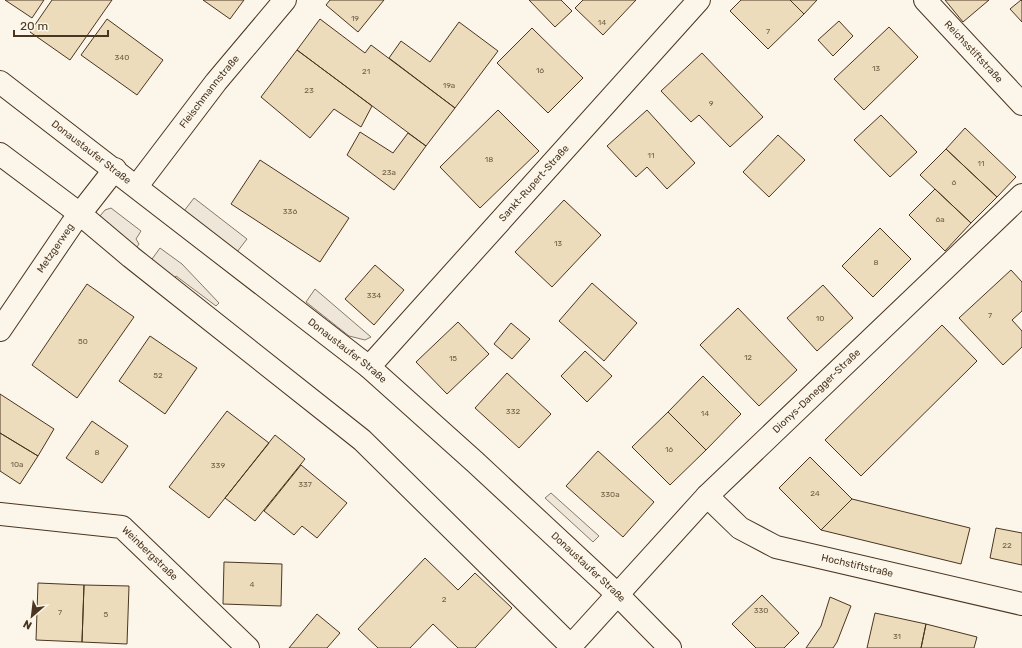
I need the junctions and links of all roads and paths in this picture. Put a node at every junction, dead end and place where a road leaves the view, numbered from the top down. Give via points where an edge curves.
1 (285, 0) edge
2 (699, 0) edge
3 (925, 0) edge
4 (0, 82) edge
5 (1022, 104) edge
6 (0, 154) edge
7 (115, 169) junction
8 (137, 186) junction
9 (1022, 195) edge
10 (80, 214) junction
11 (0, 330) edge
12 (369, 367) junction
13 (707, 496) junction
14 (0, 514) edge
15 (617, 594) junction
16 (1022, 604) edge
17 (570, 647) edge
18 (248, 648) edge
19 (670, 648) edge

1 - 8 street, Fleischmannstraße via 216,82
2 - 12 street, Sankt-Rupert-Straße
3 - 5 street, Reichsstiftstraße
4 - 7 street, Donaustaufer Straße
6 - 10 street
7 - 8 street, Donaustaufer Straße
7 - 10 street, Metzgerweg
8 - 12 street, Donaustaufer Straße
9 - 13 street, Dionys-Danegger-Straße
10 - 11 street, Metzgerweg
10 - 17 street via 362,440
12 - 15 street, Donaustaufer Straße via 476,462
13 - 15 street, Dionys-Danegger-Straße
13 - 16 street, Hochstiftstraße via 740,528 776,547
14 - 18 street, Weinbergstraße via 122,527
15 - 17 street
15 - 19 street, Donaustaufer Straße

